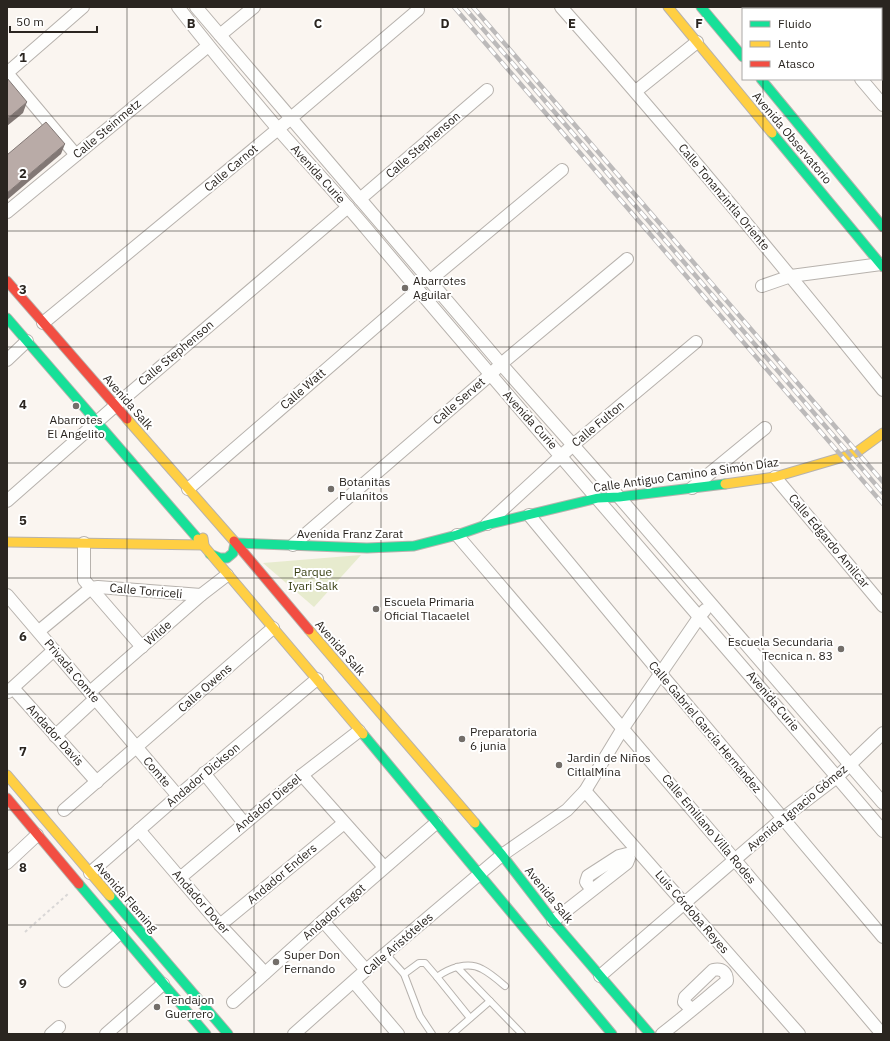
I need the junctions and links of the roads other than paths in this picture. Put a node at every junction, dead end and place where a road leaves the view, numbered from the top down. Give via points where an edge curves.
1 (83, 7) edge
2 (178, 7) edge
3 (196, 7) edge
4 (254, 7) edge
5 (561, 7) edge
6 (668, 7) edge
7 (701, 7) edge
8 (418, 10) dead end
9 (220, 35) junction
10 (697, 42) junction
11 (208, 46) junction
12 (742, 56) edge
13 (7, 73) edge
14 (762, 80) edge
15 (862, 80) edge
16 (487, 90) dead end
17 (636, 91) junction
18 (883, 105) edge
19 (290, 117) junction
20 (278, 129) junction
21 (76, 155) junction
22 (562, 170) dead end
23 (360, 199) junction
24 (348, 207) junction
25 (7, 212) edge
26 (883, 227) edge
27 (627, 259) dead end
28 (882, 265) edge
29 (791, 276) junction
30 (7, 281) edge
31 (429, 281) junction
32 (762, 286) dead end
33 (418, 290) junction
34 (7, 318) edge
35 (43, 323) junction
36 (27, 341) junction
37 (696, 342) dead end
38 (7, 360) edge
39 (501, 364) junction
40 (490, 375) junction
41 (883, 390) edge
42 (115, 406) junction
43 (96, 422) junction
44 (765, 428) dead end
45 (883, 433) edge
46 (573, 445) junction
47 (561, 455) junction
48 (776, 477) junction
49 (188, 489) junction
50 (691, 489) junction
51 (619, 497) junction
52 (598, 498) junction
53 (7, 501) edge
54 (529, 515) junction
55 (486, 525) junction
56 (224, 532) junction
57 (457, 535) junction
58 (7, 542) edge
59 (84, 543) junction
60 (235, 543) junction
61 (204, 545) junction
62 (293, 545) junction
63 (210, 554) junction
64 (227, 575) junction
65 (91, 588) junction
66 (201, 595) junction
67 (9, 601) edge
68 (711, 604) junction
69 (883, 606) edge
70 (700, 616) junction
71 (274, 628) junction
72 (38, 631) junction
73 (142, 647) junction
74 (54, 650) junction
75 (661, 674) junction
76 (317, 679) junction
77 (10, 690) edge
78 (93, 696) junction
79 (623, 728) junction
80 (359, 731) junction
81 (883, 733) edge
82 (56, 736) junction
83 (136, 747) junction
84 (850, 764) junction
85 (204, 774) junction
86 (7, 775) edge
87 (302, 775) junction
88 (837, 777) junction
89 (97, 782) junction
90 (585, 791) junction
91 (178, 796) junction
92 (7, 798) edge
93 (883, 803) edge
94 (64, 810) dead end
95 (783, 818) junction
96 (244, 823) junction
97 (344, 823) junction
98 (436, 823) junction
99 (139, 830) junction
100 (883, 831) edge
101 (37, 836) junction
102 (502, 855) junction
103 (735, 860) junction
104 (7, 863) edge
105 (384, 867) junction
106 (90, 873) junction
107 (479, 874) junction
108 (180, 878) junction
109 (592, 890) dead end
110 (684, 903) junction
111 (323, 921) junction
112 (554, 921) junction
113 (220, 925) junction
114 (120, 933) junction
115 (883, 937) edge
116 (386, 954) junction
117 (457, 967) junction
118 (366, 970) junction
119 (265, 973) junction
120 (404, 974) junction
121 (600, 976) junction
122 (437, 977) junction
123 (65, 981) dead end
124 (354, 982) junction
125 (163, 984) junction
126 (505, 986) dead end
127 (490, 1001) junction
128 (233, 1002) dead end
129 (692, 1010) dead end
130 (470, 1018) junction
131 (216, 1020) junction
132 (204, 1033) edge
133 (106, 1034) edge
134 (228, 1034) edge
135 (294, 1034) edge
136 (398, 1034) edge
137 (432, 1034) edge
138 (452, 1034) edge
139 (522, 1034) edge
140 (612, 1034) edge
141 (650, 1034) edge
142 (662, 1034) edge
143 (799, 1034) edge
144 (882, 1034) edge

1 - 13 street
2 - 11 street, Avenida Curie
3 - 9 street, Avenida Curie
4 - 9 street
5 - 17 street, Calle Tonanzintla Oriente
6 - 10 main road, Avenida Observatorio
7 - 12 main road
8 - 19 street, Calle Carnot
9 - 19 street, Avenida Curie
10 - 17 street
10 - 28 main road, Avenida Observatorio
11 - 20 street, Avenida Curie
11 - 21 street, Calle Steinmetz
13 - 21 street
14 - 26 main road, Avenida Observatorio
15 - 18 street
16 - 23 street, Calle Stephenson
17 - 29 street, Calle Tonanzintla Oriente
19 - 20 street, Calle Carnot
19 - 23 street, Avenida Curie
20 - 24 street, Avenida Curie
20 - 35 street, Calle Carnot
21 - 25 street, Calle Steinmetz
22 - 31 street
23 - 31 street, Avenida Curie
24 - 33 street, Avenida Curie
24 - 42 street, Calle Stephenson
27 - 39 street, Calle Servet
28 - 29 street
29 - 32 street
29 - 41 street, Calle Tonanzintla Oriente
30 - 35 main road, Avenida Salk
31 - 39 street, Avenida Curie
33 - 40 street, Avenida Curie
33 - 49 street, Calle Watt
34 - 36 main road
35 - 42 main road, Avenida Salk
36 - 38 street
36 - 43 main road
37 - 46 street, Calle Fulton
39 - 40 street, Calle Servet
39 - 46 street, Avenida Curie
40 - 47 street, Avenida Curie
40 - 62 street, Calle Servet
42 - 43 street, Calle Stephenson
42 - 49 main road, Avenida Salk
43 - 53 street, Calle Stephenson
43 - 61 main road
44 - 50 street
45 - 48 main road, Calle Antiguo Camino a Simón Díaz via 850,455
46 - 47 street, Calle Fulton
46 - 51 street, Avenida Curie
47 - 52 street, Avenida Curie
47 - 55 street, Calle Fulton
48 - 50 main road, Calle Antiguo Camino a Simón Díaz
48 - 69 street, Calle Edgardo Amilcar
49 - 56 main road, Avenida Salk
50 - 51 main road, Calle Antiguo Camino a Simón Díaz
51 - 52 main road, Calle Antiguo Camino a Simón Díaz
51 - 68 street, Avenida Curie
52 - 54 main road, Calle Antiguo Camino a Simón Díaz
52 - 70 street, Avenida Curie
54 - 55 main road, Calle Antiguo Camino a Simón Díaz
54 - 75 street, Calle Gabriel García Hernández
55 - 57 main road, Avenida Franz Zarat
56 - 60 main road, Avenida Salk
56 - 61 main road via 217,528 208,530 203,538
57 - 62 main road, Avenida Franz Zarat via 414,546 367,548
57 - 79 street, Calle Emiliano Villa Rodes
58 - 59 main road
59 - 61 main road
59 - 65 street, Calle Torriceli via 83,576
60 - 62 main road, Avenida Franz Zarat
60 - 63 main road via 234,552 229,558 222,560
60 - 102 main road, Avenida Salk
61 - 63 main road
63 - 64 main road
64 - 66 street, Wilde
64 - 71 main road
65 - 66 street, Calle Torriceli
65 - 72 street
65 - 73 street, Calle Torriceli
66 - 73 street, Wilde
67 - 72 street, Privada Comte
68 - 70 street, Calle Aristóteles
68 - 84 street, Avenida Curie
70 - 75 street, Calle Aristóteles
70 - 88 street, Avenida Curie
71 - 76 main road
71 - 83 street, Calle Owens
72 - 74 street, Privada Comte
73 - 78 street, Wilde
74 - 77 street
74 - 78 street, Privada Comte
75 - 79 street, Calle Aristóteles
75 - 95 street, Calle Gabriel García Hernández
76 - 80 main road
76 - 85 street, Andador Dickson
77 - 82 street, Andador Davis
78 - 82 street, Wilde
78 - 83 street, Privada Comte
79 - 90 street, Calle Aristóteles
79 - 103 street, Calle Emiliano Villa Rodes
80 - 87 street, Andador Diesel
80 - 98 main road
81 - 84 street, Avenida Ignacio Gómez
82 - 89 street, Andador Davis
83 - 89 street, Calle Owens
83 - 91 street, Comte
84 - 88 street, Avenida Ignacio Gómez
84 - 93 street, Avenida Curie
85 - 91 street, Andador Dickson
85 - 96 street
86 - 106 main road, Avenida Fleming
87 - 96 street, Andador Diesel
87 - 97 street
88 - 95 street, Avenida Ignacio Gómez
88 - 100 street, Avenida Curie
89 - 94 street, Calle Owens
90 - 102 street, Calle Aristóteles via 567,810
90 - 110 street, Luis Córdoba Reyes
91 - 99 street, Andador Dickson
92 - 101 main road
95 - 103 street, Avenida Ignacio Gómez
95 - 115 street, Calle Gabriel García Hernández
96 - 108 street, Andador Diesel
97 - 105 street
97 - 113 street, Andador Enders
98 - 105 street, Andador Fagot
98 - 107 main road
99 - 106 street, Andador Dickson
99 - 108 street, Andador Dover
101 - 104 street
101 - 114 main road
102 - 107 street, Calle Aristóteles
102 - 112 main road, Avenida Salk
103 - 110 street, Avenida Ignacio Gómez
103 - 144 street, Calle Emiliano Villa Rodes
105 - 111 street, Andador Fagot
106 - 131 main road, Avenida Fleming
107 - 116 street, Calle Aristóteles
107 - 140 main road
108 - 113 street, Andador Dover
109 - 112 street
110 - 121 street, Avenida Ignacio Gómez
110 - 143 street, Luis Córdoba Reyes
111 - 118 street
111 - 119 street, Andador Fagot
112 - 121 main road, Avenida Salk
113 - 119 street, Andador Dover
114 - 123 street
114 - 125 main road
116 - 118 street, Calle Aristóteles
116 - 120 lane
117 - 122 lane via 446,970
117 - 126 lane via 471,965 481,968
117 - 127 lane
118 - 124 street, Calle Aristóteles
119 - 128 street, Andador Fagot
120 - 122 lane via 419,963 425,963
120 - 137 lane via 420,1016
121 - 141 main road, Avenida Salk
122 - 130 lane
124 - 135 street, Calle Aristóteles
124 - 136 street
125 - 132 main road
125 - 133 street
127 - 130 lane
127 - 139 lane
129 - 142 street
130 - 138 lane
131 - 132 street
131 - 134 main road, Avenida Fleming

